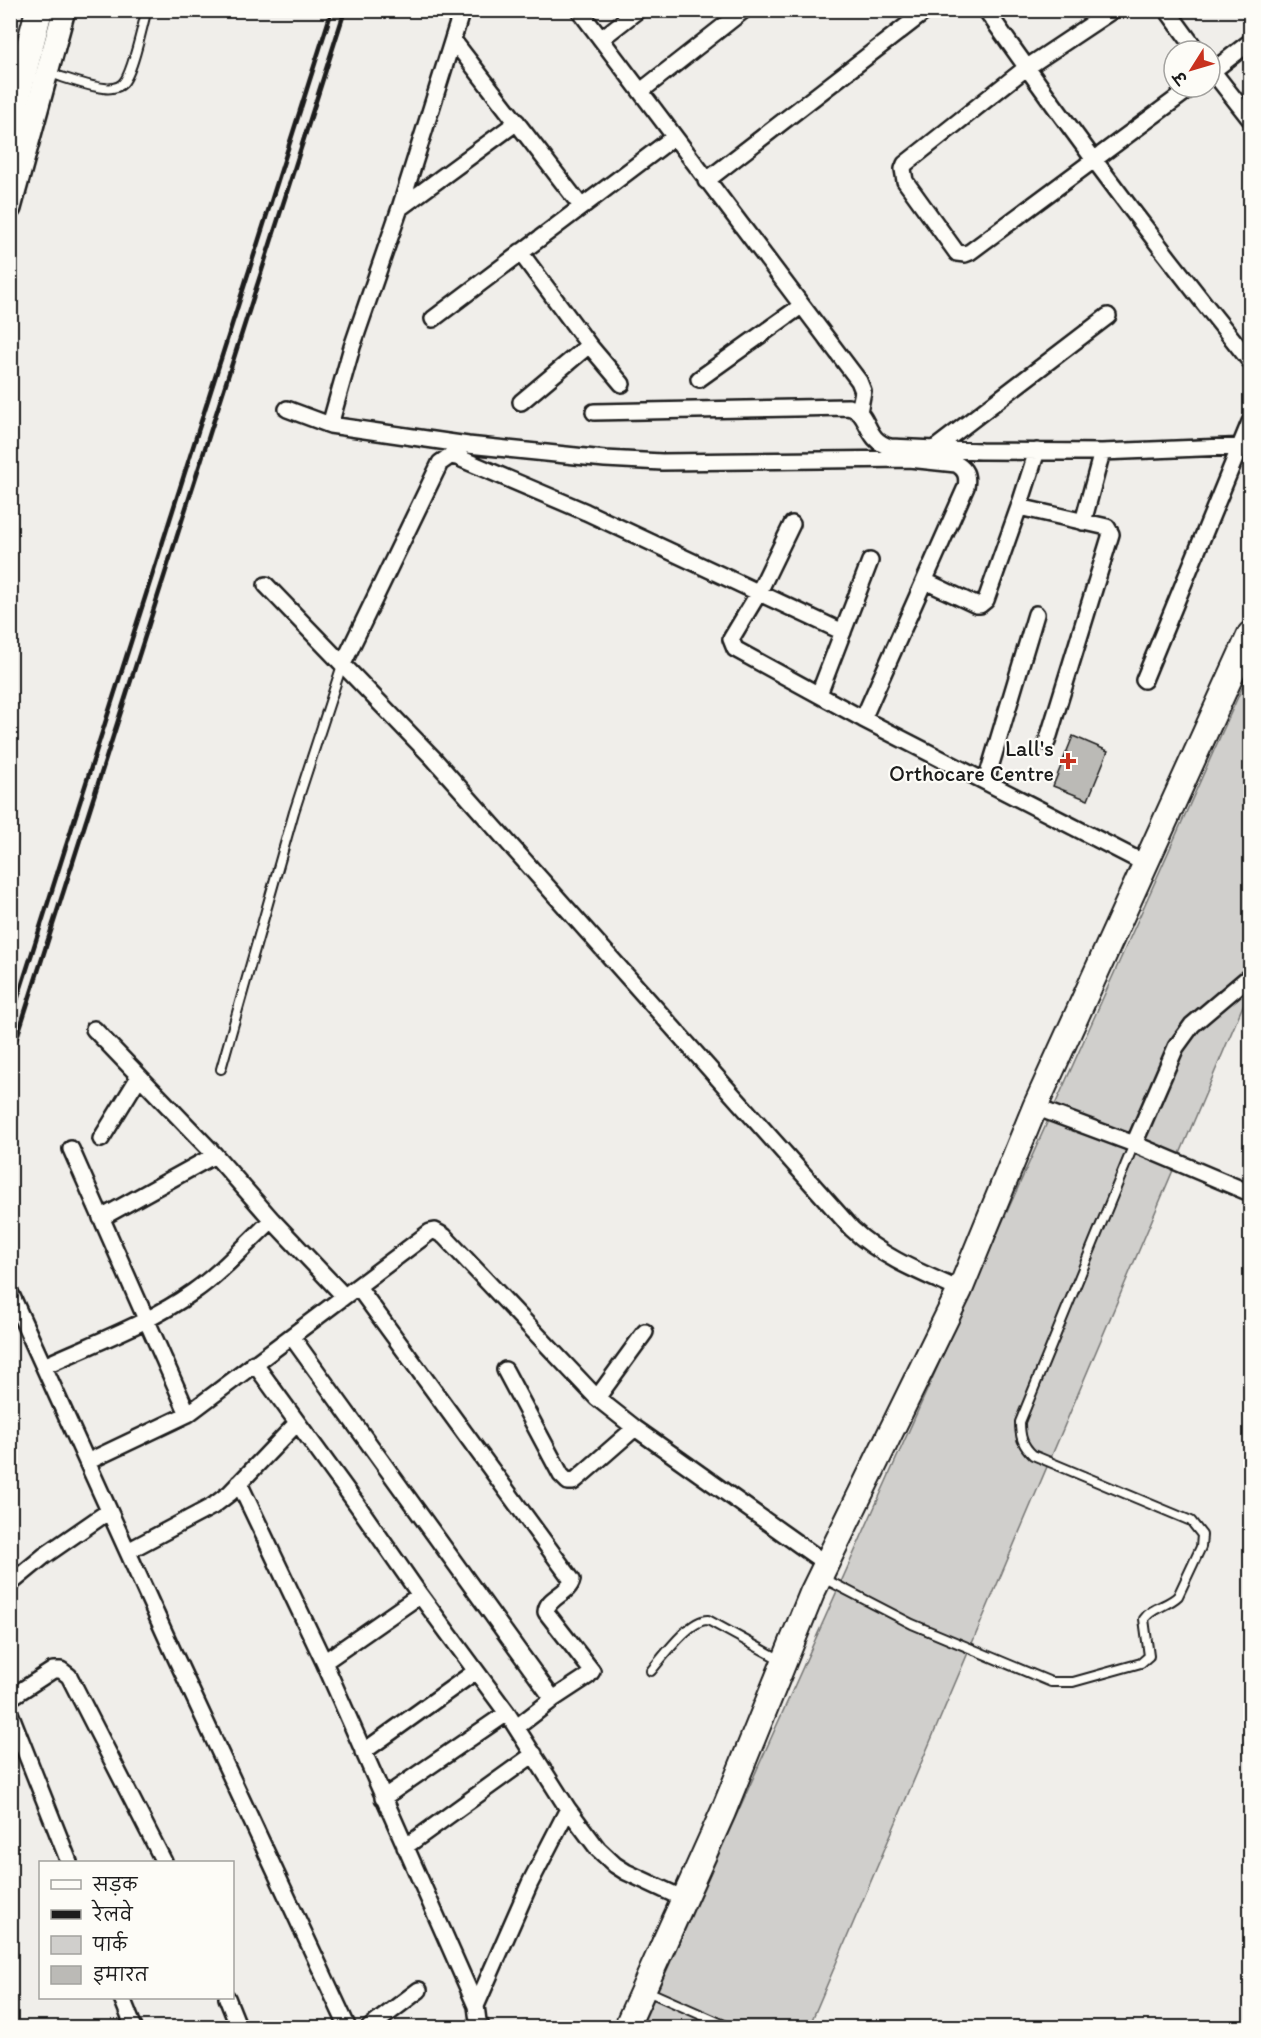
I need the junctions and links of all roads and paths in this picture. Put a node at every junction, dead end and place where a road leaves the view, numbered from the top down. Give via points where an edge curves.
1 (39, 10) edge
2 (64, 10) edge
3 (462, 10) edge
4 (579, 10) edge
5 (638, 10) edge
6 (744, 10) edge
7 (927, 10) edge
8 (986, 10) edge
9 (1113, 10) edge
10 (1167, 10) edge
11 (146, 13) dead end
12 (601, 39) junction
13 (1188, 39) edge
14 (453, 40) junction
15 (1251, 42) edge
16 (1222, 63) edge
17 (1026, 68) junction
18 (47, 73) junction
19 (1222, 84) edge
20 (641, 91) junction
21 (1176, 99) edge
22 (1251, 119) edge
23 (517, 122) junction
24 (10, 123) edge
25 (674, 137) junction
26 (1094, 160) junction
27 (706, 181) junction
28 (581, 206) junction
29 (10, 208) edge
30 (400, 208) junction
31 (520, 252) junction
32 (801, 306) junction
33 (1108, 316) dead end
34 (433, 319) dead end
35 (590, 345) junction
36 (1251, 361) edge
37 (699, 380) dead end
38 (622, 384) dead end
39 (521, 402) dead end
40 (287, 409) dead end
41 (594, 412) dead end
42 (859, 412) junction
43 (1251, 422) edge
44 (330, 425) junction
45 (1245, 446) edge
46 (934, 449) junction
47 (1037, 451) junction
48 (1102, 452) junction
49 (1019, 507) junction
50 (1083, 522) junction
51 (792, 524) dead end
52 (870, 561) dead end
53 (925, 581) junction
54 (266, 585) dead end
55 (758, 594) junction
56 (1036, 614) dead end
57 (843, 632) junction
58 (1251, 633) edge
59 (343, 664) junction
60 (1144, 680) dead end
61 (819, 694) junction
62 (863, 719) junction
63 (1047, 741) dead end
64 (986, 781) junction
65 (1146, 864) junction
66 (1251, 976) edge
67 (94, 1029) dead end
68 (221, 1069) dead end
69 (139, 1077) junction
70 (1035, 1107) junction
71 (101, 1138) dead end
72 (1134, 1144) junction
73 (71, 1149) dead end
74 (215, 1155) junction
75 (1251, 1193) edge
76 (101, 1218) junction
77 (272, 1220) junction
78 (358, 1287) junction
79 (960, 1290) junction
80 (10, 1292) edge
81 (344, 1296) junction
82 (145, 1320) junction
83 (645, 1332) dead end
84 (292, 1337) junction
85 (254, 1363) junction
86 (44, 1366) junction
87 (505, 1370) dead end
88 (597, 1398) junction
89 (188, 1414) junction
90 (297, 1423) junction
91 (634, 1428) junction
92 (87, 1462) junction
93 (239, 1483) junction
94 (109, 1511) junction
95 (128, 1551) junction
96 (822, 1569) junction
97 (10, 1584) edge
98 (420, 1595) junction
99 (784, 1661) junction
100 (324, 1662) junction
101 (476, 1671) junction
102 (651, 1671) dead end
103 (10, 1698) edge
104 (553, 1700) junction
105 (10, 1713) edge
106 (507, 1713) junction
107 (517, 1727) junction
108 (14, 1730) edge
109 (363, 1752) junction
110 (534, 1754) junction
111 (383, 1798) junction
112 (568, 1809) junction
113 (405, 1847) junction
114 (68, 1861) edge
115 (163, 1861) edge
116 (684, 1899) junction
117 (419, 1990) dead end
118 (643, 1990) junction
119 (122, 1999) edge
120 (227, 1999) edge
121 (476, 2006) junction
122 (134, 2028) edge
123 (239, 2028) edge
124 (348, 2028) edge
125 (369, 2028) edge
126 (482, 2028) edge
127 (626, 2028) edge
128 (731, 2028) edge

1 - 24 highway
2 - 18 main road
3 - 14 street
4 - 12 street
5 - 12 street
6 - 20 street
7 - 27 street
8 - 17 street
9 - 17 street
10 - 13 street
11 - 18 lane via 127,79 122,84 104,88
12 - 20 street
14 - 23 street
14 - 30 street
15 - 16 street
17 - 26 street
17 - 26 street via 903,169 905,182 957,253 970,252
18 - 29 main road
19 - 22 street
20 - 25 street
21 - 26 street
23 - 28 street
23 - 30 street
25 - 27 street
25 - 28 street
26 - 36 street
27 - 32 street
28 - 31 street
30 - 44 street via 352,347
31 - 34 street
31 - 35 street
32 - 37 street
32 - 42 street via 862,386
33 - 46 street
35 - 38 street
35 - 39 street
40 - 44 street
41 - 42 street via 838,406
42 - 46 street via 873,438 883,445
43 - 45 street
44 - 53 street via 605,459 909,459 956,464 966,474 966,487
45 - 48 street
45 - 60 street
46 - 47 street
47 - 48 street
47 - 49 street
48 - 50 street
49 - 50 street
49 - 53 street via 986,600 976,605
50 - 63 street via 1107,527 1111,534
51 - 55 street
52 - 57 street
53 - 62 street
54 - 59 street
55 - 57 street
55 - 59 street via 586,512 450,456 440,463
55 - 61 street via 732,639 733,647
56 - 64 street
57 - 61 street
58 - 65 main road
59 - 68 lane via 294,812
59 - 79 street via 433,758 852,1229 867,1244 890,1257
61 - 62 street
62 - 64 street
64 - 65 street
65 - 70 main road
66 - 72 street via 1203,1015 1176,1047
67 - 69 street
69 - 71 street
69 - 74 street
70 - 72 street
70 - 79 main road
72 - 75 street
72 - 96 lane via 1020,1422 1020,1433 1033,1455 1191,1521 1202,1534 1201,1547 1178,1596 1144,1619 1149,1656 1141,1663 1072,1682 1051,1682 912,1623
73 - 76 street
74 - 76 street
74 - 77 street
76 - 82 street
77 - 81 street
77 - 82 street via 195,1291
78 - 81 street
78 - 88 street via 435,1231
78 - 104 street via 572,1580 546,1612 592,1671
79 - 96 main road
80 - 86 street
81 - 84 street
82 - 86 street
82 - 89 street
83 - 88 street
84 - 85 street
84 - 104 street
85 - 89 street
85 - 90 street
86 - 92 street
87 - 91 street via 568,1482 573,1482
88 - 91 street
89 - 92 street
90 - 93 street
90 - 98 street
91 - 96 street
92 - 94 street
93 - 95 street via 213,1506
93 - 100 street
94 - 95 street
94 - 97 street
95 - 124 street
96 - 99 main road
98 - 100 street
98 - 101 street
99 - 102 lane via 702,1619
99 - 116 main road
100 - 109 street
101 - 106 street
101 - 109 street
103 - 115 street via 53,1670 69,1676
104 - 107 street
105 - 108 street
106 - 107 street
106 - 111 street
107 - 110 street
108 - 114 street
109 - 111 street
110 - 112 street
110 - 113 street
111 - 113 street
112 - 116 street via 615,1865
112 - 121 street via 530,1883
113 - 121 street
116 - 118 main road
117 - 125 street
118 - 127 main road
118 - 128 lane
119 - 122 street
120 - 123 street
121 - 126 street

